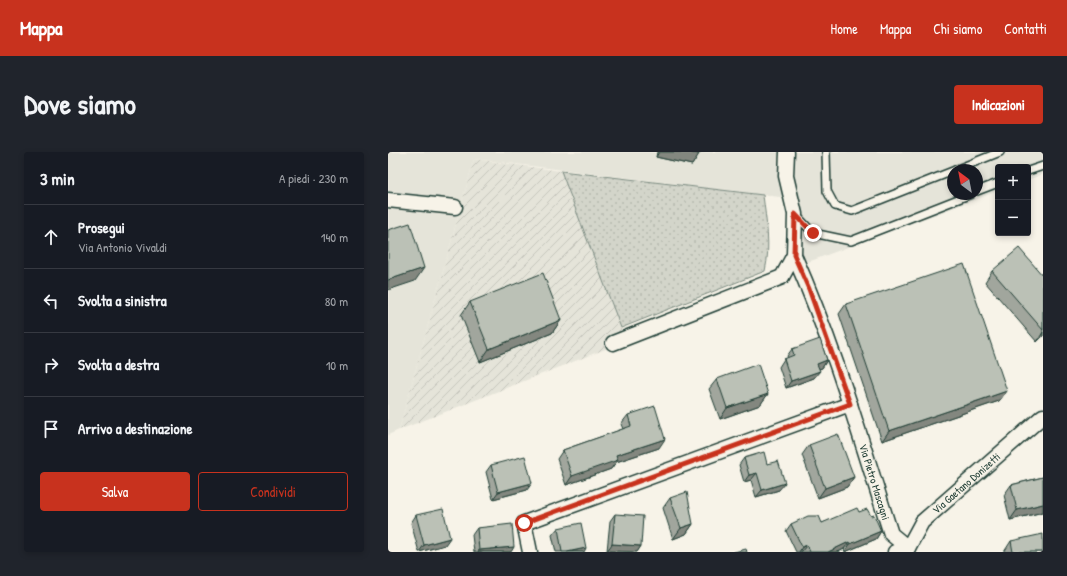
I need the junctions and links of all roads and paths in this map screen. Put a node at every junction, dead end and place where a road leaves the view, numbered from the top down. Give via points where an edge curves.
1 (787, 152) edge
2 (826, 152) edge
3 (1000, 152) edge
4 (969, 164) edge
5 (1043, 166) edge
6 (1031, 171) edge
7 (947, 173) edge
8 (995, 184) edge
9 (983, 189) edge
10 (388, 200) edge
11 (955, 200) edge
12 (455, 207) dead end
13 (795, 214) junction
14 (794, 255) junction
15 (613, 342) dead end
16 (850, 404) junction
17 (1043, 416) edge
18 (908, 550) edge
19 (530, 552) edge
20 (895, 552) edge

1 - 13 street via 786,176
2 - 7 lane via 827,191 835,206 852,211
3 - 4 lane
5 - 6 lane
8 - 9 lane
10 - 12 street
11 - 13 lane via 851,241 813,233
13 - 14 street
14 - 15 street via 782,277
14 - 16 street, Via Pietro Mascagni via 809,289
16 - 18 street, Via Pietro Mascagni via 891,534
16 - 19 street via 524,523
17 - 18 street, Via Gaetano Donizetti via 922,522
18 - 20 street

